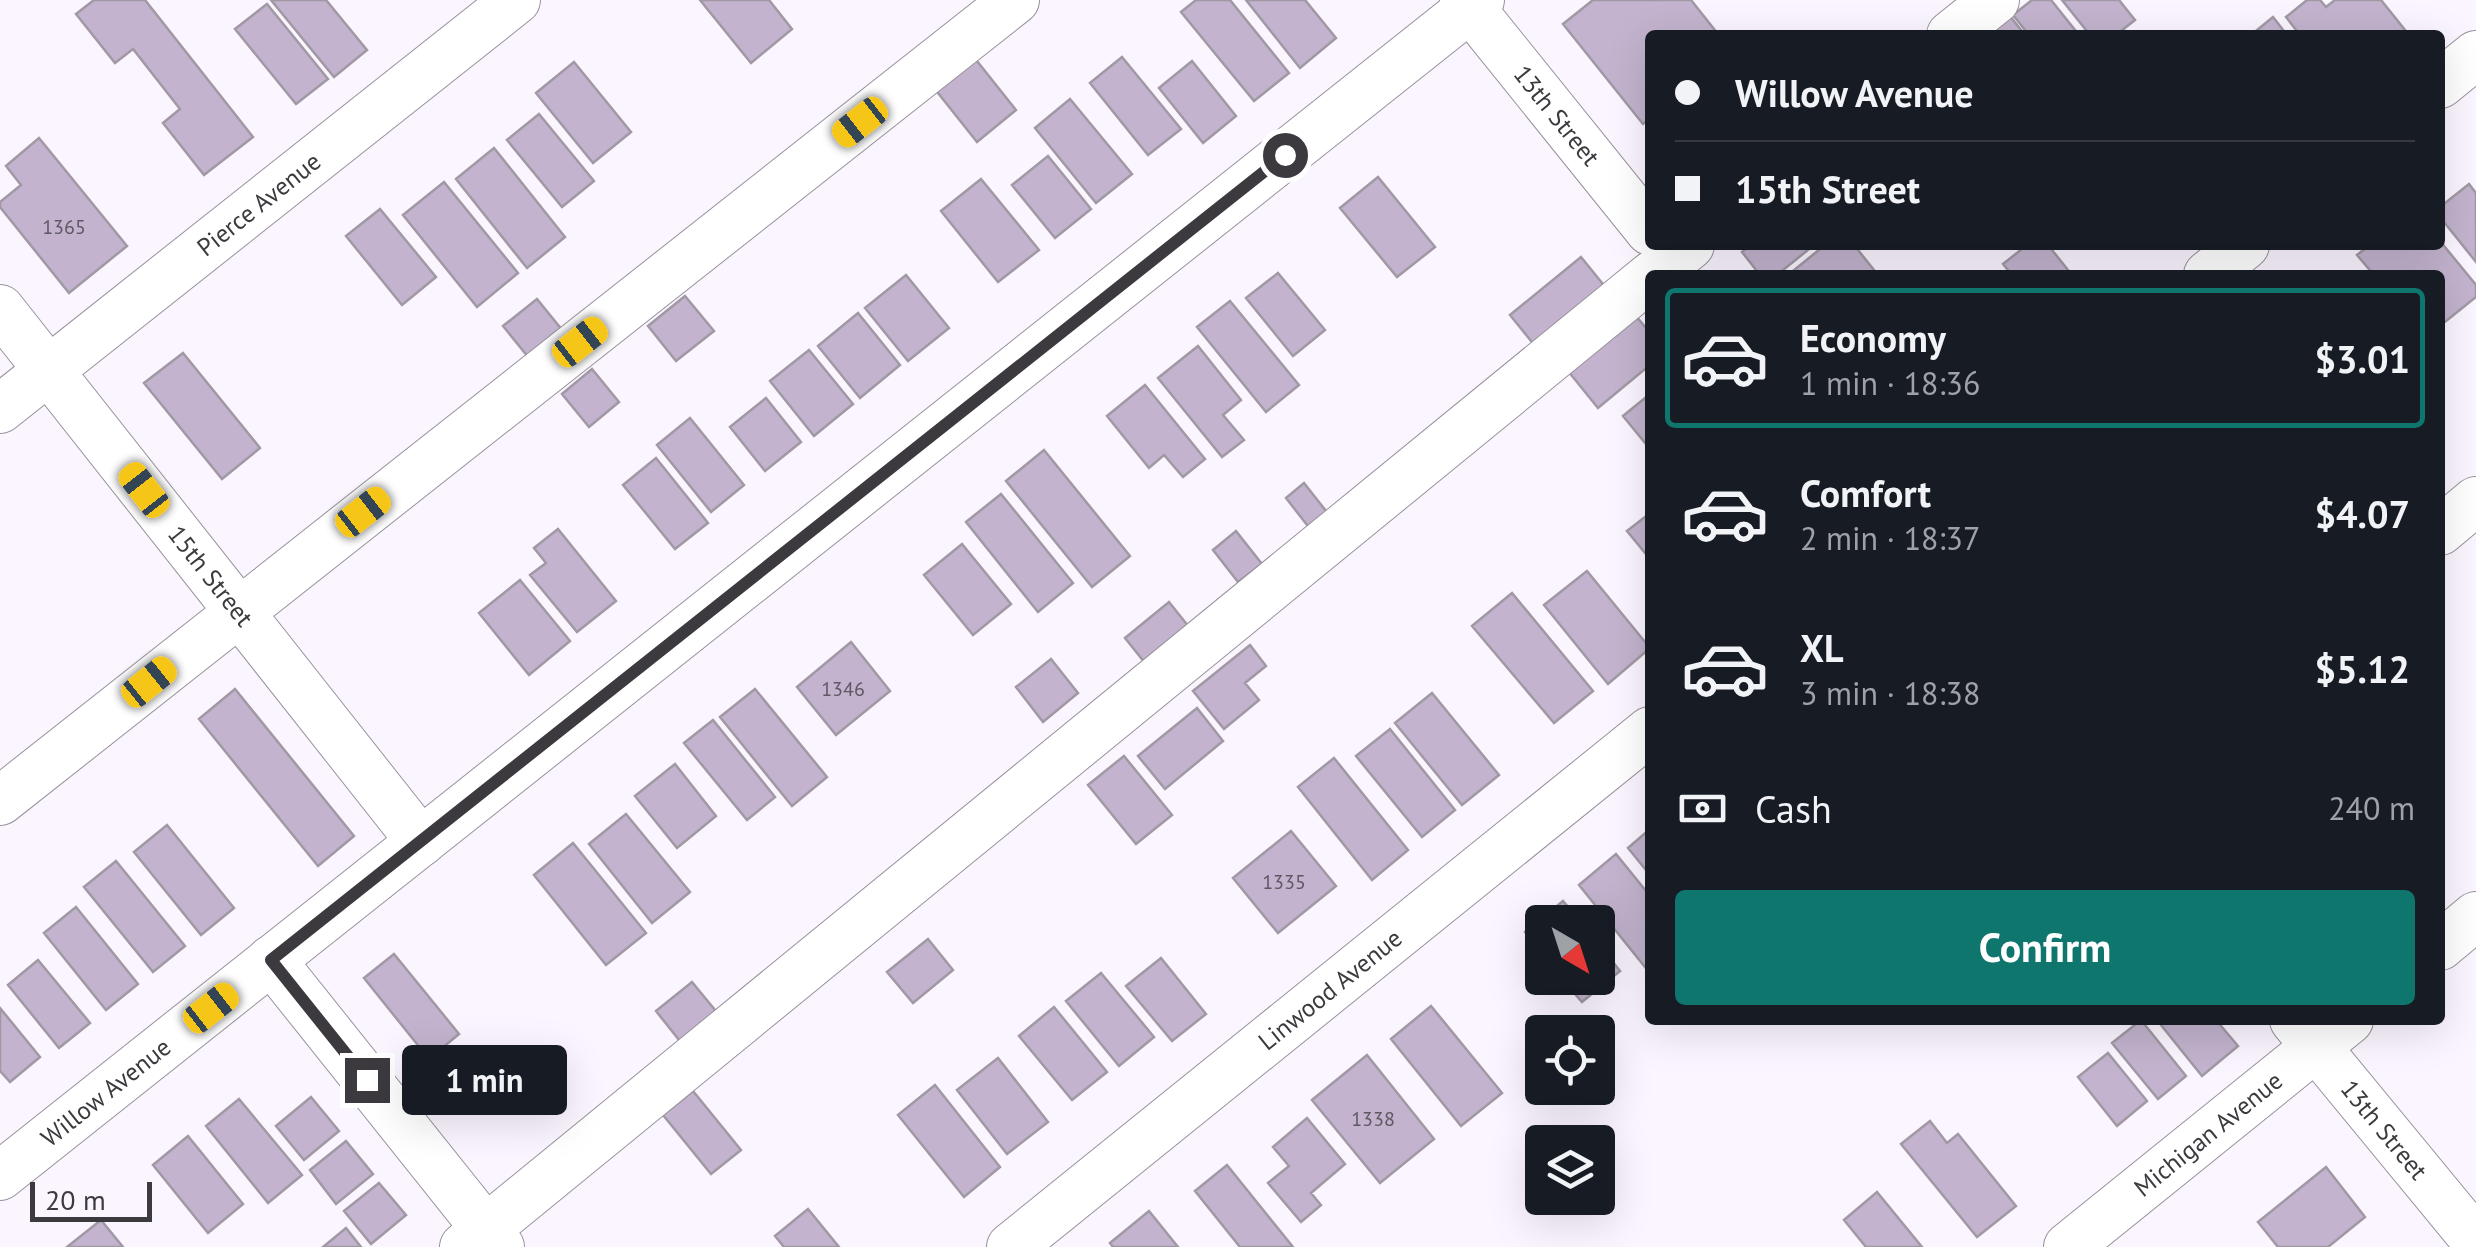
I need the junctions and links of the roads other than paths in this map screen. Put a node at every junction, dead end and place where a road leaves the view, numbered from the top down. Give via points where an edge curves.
1 (516, 0) edge
2 (1015, 0) edge
3 (1995, 0) edge
4 (1472, 3) edge
5 (1957, 30) edge
6 (2476, 55) edge
7 (2445, 80) edge
8 (1645, 230) edge
9 (2239, 250) edge
10 (2214, 270) edge
11 (1645, 275) edge
12 (0, 308) edge
13 (49, 370) junction
14 (0, 409) edge
15 (2476, 501) edge
16 (2445, 526) edge
17 (238, 610) junction
18 (1645, 735) edge
19 (0, 801) edge
20 (421, 842) junction
21 (2476, 916) edge
22 (2445, 942) edge
23 (271, 960) junction
24 (2320, 1029) edge
25 (0, 1176) edge
26 (484, 1241) edge
27 (2476, 1242) edge
28 (1012, 1247) edge
29 (2068, 1247) edge

1 - 13 street, Pierce Avenue
2 - 17 street
3 - 5 street
4 - 8 street, 13th Street
4 - 20 street, Willow Avenue
6 - 7 street
9 - 10 street
11 - 26 street
12 - 13 street, 15th Street
13 - 14 street, Pierce Avenue
13 - 17 street, 15th Street
15 - 16 street
17 - 19 street
17 - 20 street, 15th Street
18 - 28 street, Linwood Avenue
20 - 23 street, Willow Avenue
21 - 22 street
23 - 25 street, Willow Avenue
23 - 26 street
24 - 27 street, 13th Street
24 - 29 street, Michigan Avenue

